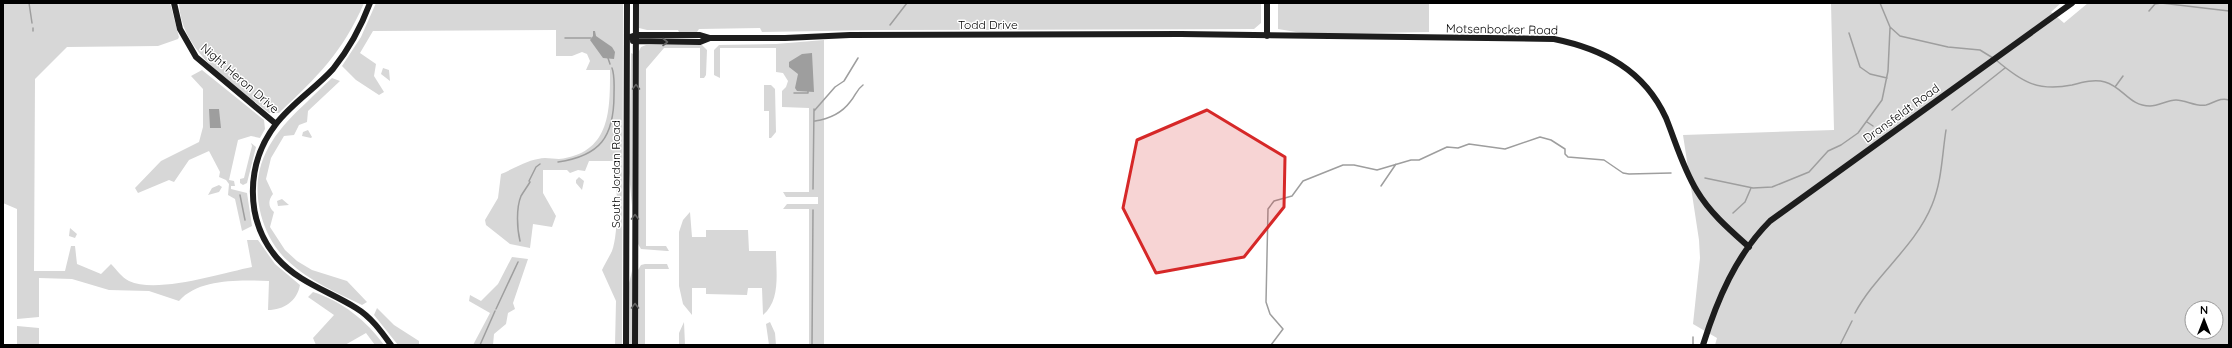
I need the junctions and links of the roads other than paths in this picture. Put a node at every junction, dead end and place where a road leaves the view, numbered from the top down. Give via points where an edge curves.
1 (174, 3) edge
2 (370, 3) edge
3 (627, 3) edge
4 (636, 3) edge
5 (1267, 3) edge
6 (2072, 3) edge
7 (636, 35) junction
8 (1267, 36) junction
9 (627, 38) junction
10 (710, 38) junction
11 (636, 42) junction
12 (276, 124) junction
13 (1749, 247) junction
14 (391, 345) edge
15 (626, 345) edge
16 (635, 345) edge
17 (1703, 345) edge

1 - 12 main road, Night Heron Drive via 180,28 196,57
2 - 12 main road via 353,40 336,65
3 - 9 main road, South Jordan Road
4 - 7 main road, South Jordan Road
5 - 8 main road
6 - 13 main road, Dransfeldt Road via 1783,210
7 - 9 main road, Todd Drive
7 - 10 main road, Todd Drive via 700,35
7 - 11 main road, South Jordan Road
8 - 10 main road, Todd Drive via 850,35
8 - 13 main road, Motsenbocker Road via 1554,39 1596,50 1628,69 1654,97 1699,194 1720,221
9 - 11 main road, Todd Drive
9 - 15 main road, South Jordan Road
11 -> 10 main road, Todd Drive via 700,42
16 -> 11 main road, South Jordan Road
12 - 14 main road via 260,150 253,178 254,210 262,235 273,253 288,269 360,311 377,326
13 - 17 main road via 1722,290

